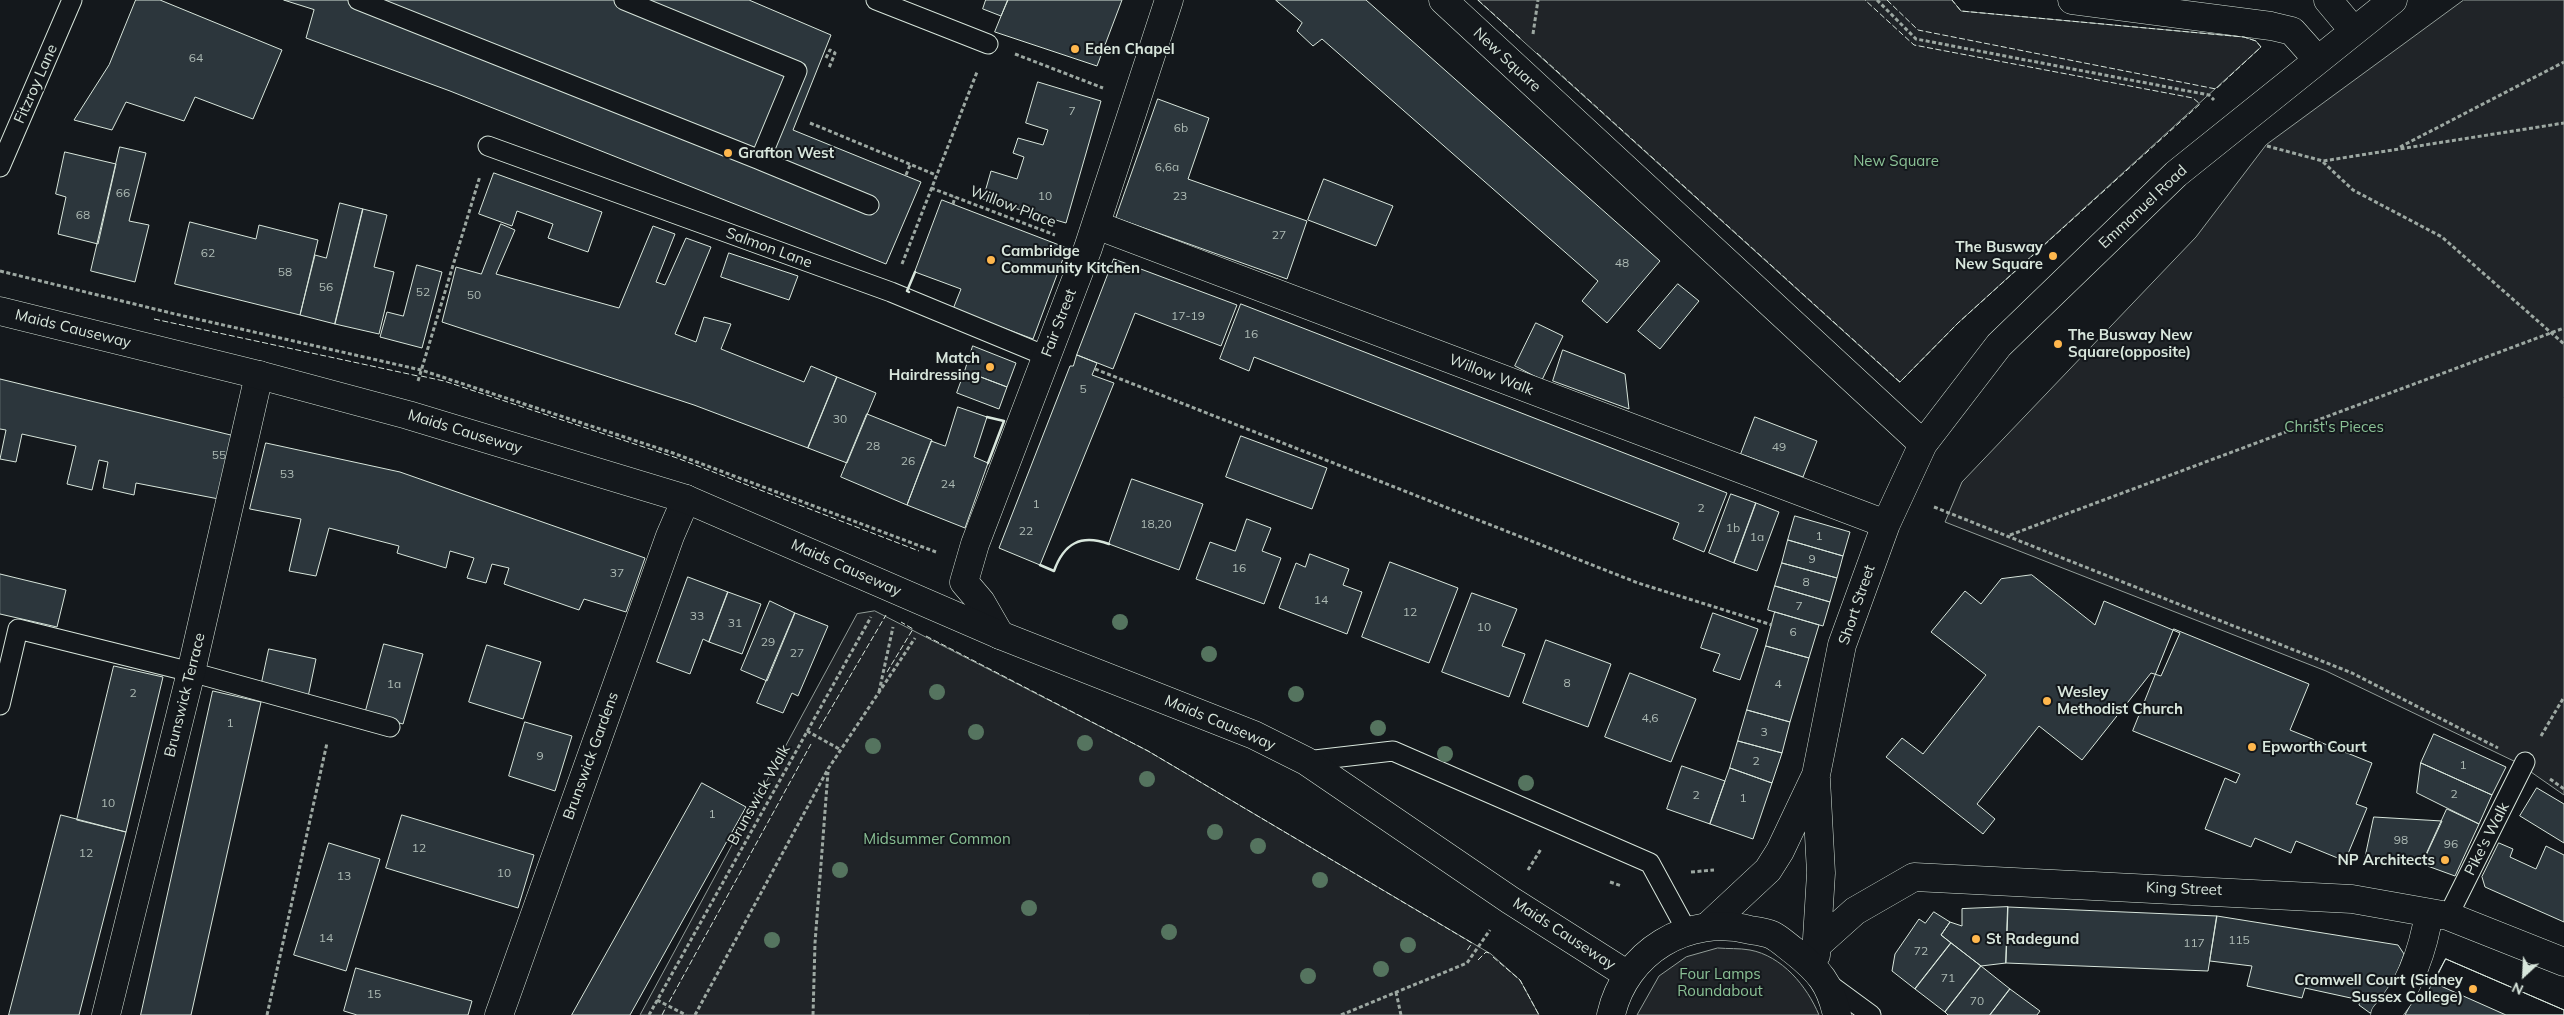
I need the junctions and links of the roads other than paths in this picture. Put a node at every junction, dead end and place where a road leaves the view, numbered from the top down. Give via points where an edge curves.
1 (72, 0) edge
2 (358, 0) edge
3 (624, 0) edge
4 (876, 0) edge
5 (1169, 0) edge
6 (1444, 0) edge
7 (2072, 0) edge
8 (2328, 0) edge
9 (2393, 0) edge
10 (2353, 30) junction
11 (988, 44) road end
12 (2317, 58) junction
13 (488, 146) road end
14 (760, 160) junction
15 (0, 167) edge
16 (869, 205) dead end
17 (1092, 237) junction
18 (0, 311) edge
19 (1046, 356) junction
20 (259, 374) junction
21 (1923, 444) junction
22 (686, 499) junction
23 (1886, 524) junction
24 (1000, 635) junction
25 (191, 672) junction
26 (0, 705) edge
27 (390, 727) dead end
28 (1306, 761) junction
29 (2525, 762) road end
30 (1816, 774) junction
31 (2439, 915) junction
32 (1698, 928) junction
33 (2564, 962) edge
34 (1819, 965) junction
35 (1628, 975) junction
36 (106, 1015) edge
37 (499, 1015) edge
38 (1611, 1015) edge
39 (1837, 1015) edge
40 (1871, 1015) edge
41 (2385, 1015) edge

1 - 15 lane, Fitzroy Lane
2 - 14 lane
3 - 14 lane via 797,71
4 - 11 lane
5 - 17 street, Fair Street
6 - 21 street, New Square
7 - 12 street via 2271,26 2292,31
8 - 10 street
9 - 10 street, Emmanuel Road
10 - 12 street, Emmanuel Road
12 - 21 street, Emmanuel Road via 2176,174 1999,345
13 - 19 lane, Salmon Lane via 891,292
14 - 16 lane
17 - 19 street, Fair Street
17 - 23 street, Willow Walk
18 - 20 street, Maids Causeway
19 - 24 street, Fair Street via 975,544 964,582
20 - 22 street, Maids Causeway via 408,415
20 - 25 street, Brunswick Terrace
21 - 23 street, Short Street
22 - 24 street, Maids Causeway
22 - 37 street, Brunswick Gardens
23 - 30 street, Short Street via 1842,645
24 - 28 street, Maids Causeway via 1254,735
25 - 26 lane via 18,629
25 - 27 lane
25 - 36 street, Brunswick Terrace
28 - 32 lane via 1393,751 1650,863
28 - 35 street, Maids Causeway via 1510,900
29 - 31 lane, Pike's Walk
30 - 32 street, Short Street via 1768,870
30 - 34 street, Short Street via 1821,873
31 - 33 street, King Street
31 - 34 street, King Street via 2352,899 1914,877 1855,911
31 - 41 street via 2398,1000
32 - 34 street via 1731,925 1772,935
32 - 35 street via 1664,941
34 - 39 street
34 - 40 lane
35 - 38 street

